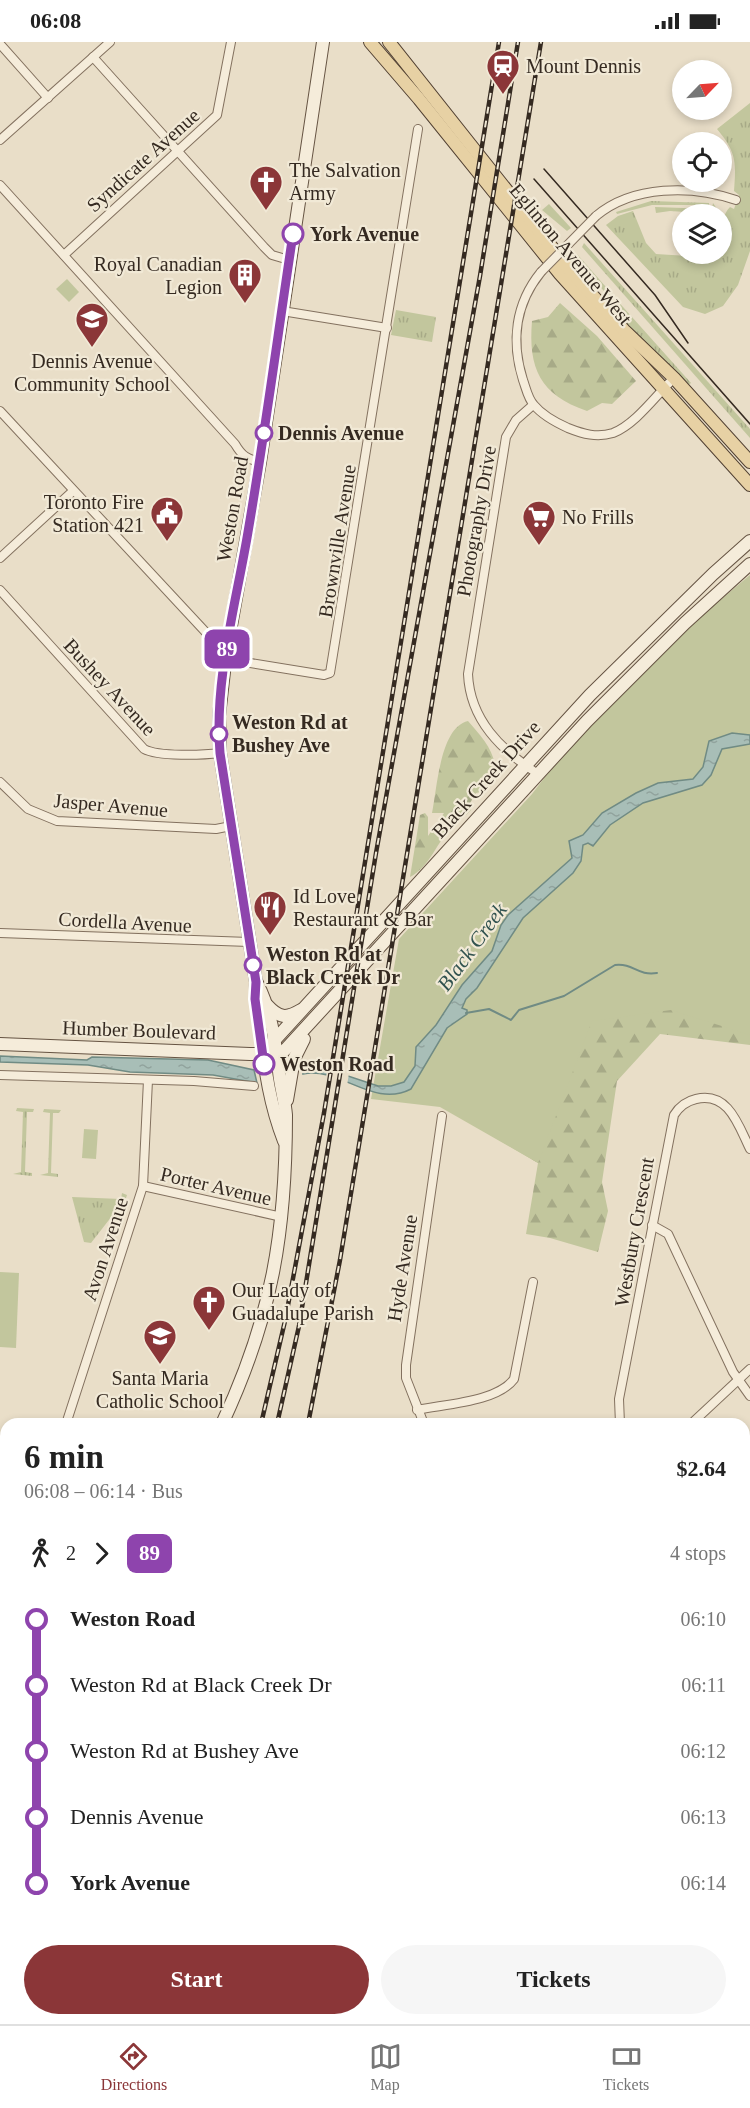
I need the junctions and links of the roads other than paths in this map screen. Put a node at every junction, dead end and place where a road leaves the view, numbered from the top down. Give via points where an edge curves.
1 (110, 42) edge
2 (231, 42) edge
3 (323, 42) edge
4 (370, 42) edge
5 (389, 42) edge
6 (0, 44) edge
7 (93, 57) junction
8 (48, 98) junction
9 (418, 129) dead end
10 (0, 140) edge
11 (178, 151) junction
12 (0, 185) edge
13 (736, 200) dead end
14 (64, 255) junction
15 (289, 260) junction
16 (282, 310) junction
17 (387, 328) junction
18 (674, 378) junction
19 (662, 389) junction
20 (533, 405) junction
21 (0, 411) edge
22 (3, 421) edge
23 (260, 462) junction
24 (750, 462) edge
25 (750, 485) edge
26 (73, 491) junction
27 (750, 541) edge
28 (0, 558) edge
29 (750, 564) edge
30 (0, 590) edge
31 (226, 654) junction
32 (220, 753) junction
33 (524, 764) junction
34 (538, 774) junction
35 (0, 782) edge
36 (231, 826) junction
37 (0, 933) edge
38 (249, 942) junction
39 (256, 982) junction
40 (264, 998) junction
41 (309, 1005) junction
42 (319, 1016) junction
43 (0, 1044) edge
44 (270, 1049) junction
45 (0, 1075) edge
46 (148, 1080) junction
47 (254, 1086) dead end
48 (286, 1114) junction
49 (442, 1116) dead end
50 (284, 1141) junction
51 (750, 1149) edge
52 (143, 1186) junction
53 (282, 1217) junction
54 (652, 1225) junction
55 (533, 1282) dead end
56 (750, 1369) edge
57 (738, 1380) junction
58 (750, 1396) edge
59 (417, 1410) junction
60 (68, 1418) edge
61 (225, 1418) edge
62 (421, 1418) edge
63 (620, 1418) edge
64 (697, 1418) edge

1 - 7 street
2 - 11 street, Syndicate Avenue via 219,111
3 - 15 main road, Weston Road
4 - 19 main road, Eglinton Avenue West via 552,265
5 - 18 main road, Eglinton Avenue West via 574,275
6 - 8 street
7 - 8 street
7 - 11 street
8 - 10 street
9 - 17 street, Brownville Avenue
11 - 14 street, Syndicate Avenue
11 - 15 street via 272,255
12 - 14 street
13 - 20 street, bridge via 695,192 640,194 611,205 596,216 541,272 526,293 517,330 519,366
14 - 23 street via 240,453 248,460
15 - 16 main road, Weston Road
16 - 17 street
16 - 23 main road, Weston Road
17 - 31 street, Brownville Avenue via 330,673 238,661
18 - 19 street
18 - 24 main road, Eglinton Avenue West
19 - 20 street via 621,429 602,435 580,433
19 - 25 main road, Eglinton Avenue West
20 - 33 street, Photography Drive via 516,420 507,437 468,674 472,703 483,725
21 - 22 street
22 - 26 street
23 - 31 main road, Weston Road
26 - 28 street
26 - 31 street
27 - 33 main road, Black Creek Drive via 630,654
29 - 34 main road, Black Creek Drive via 639,668
30 - 32 street, Bushey Avenue via 144,749
31 - 32 main road, Weston Road via 219,716
32 - 36 main road, Weston Road
33 - 34 street, Photography Drive
33 - 41 main road, Black Creek Drive
34 - 42 main road, Black Creek Drive
35 - 36 street, Jasper Avenue via 28,809 57,821 216,829
36 - 38 main road, Weston Road
37 - 38 street, Cordella Avenue
38 - 39 main road, Weston Road
39 - 40 main road, Weston Road
39 - 44 main road, Weston Road via 261,1035
40 - 41 main road via 273,1011 286,1018
40 - 44 main road, Weston Road
41 - 44 main road, Black Creek Drive
42 - 44 main road, Black Creek Drive via 291,1046
42 - 48 main road via 294,1059
43 - 44 main road, Humber Boulevard
44 - 48 main road, Weston Road
44 - 50 main road, Weston Road via 272,1110
45 - 46 street
46 - 47 street
46 - 52 street, Avon Avenue
48 - 50 main road, Weston Road
49 - 59 street, Hyde Avenue via 406,1365 406,1378
50 - 53 main road, Weston Road
51 - 54 street, Westbury Crescent via 732,1113 720,1101 704,1097 686,1103 677,1110 669,1134
52 - 53 street, Porter Avenue
52 - 60 street, Avon Avenue
53 - 61 main road, Weston Road via 269,1300
54 - 57 street via 668,1234
54 - 63 street, Westbury Crescent via 619,1399
55 - 59 street via 514,1379 508,1387 492,1395
56 - 57 street
57 - 58 street
57 - 64 street
59 - 62 street, Hyde Avenue

